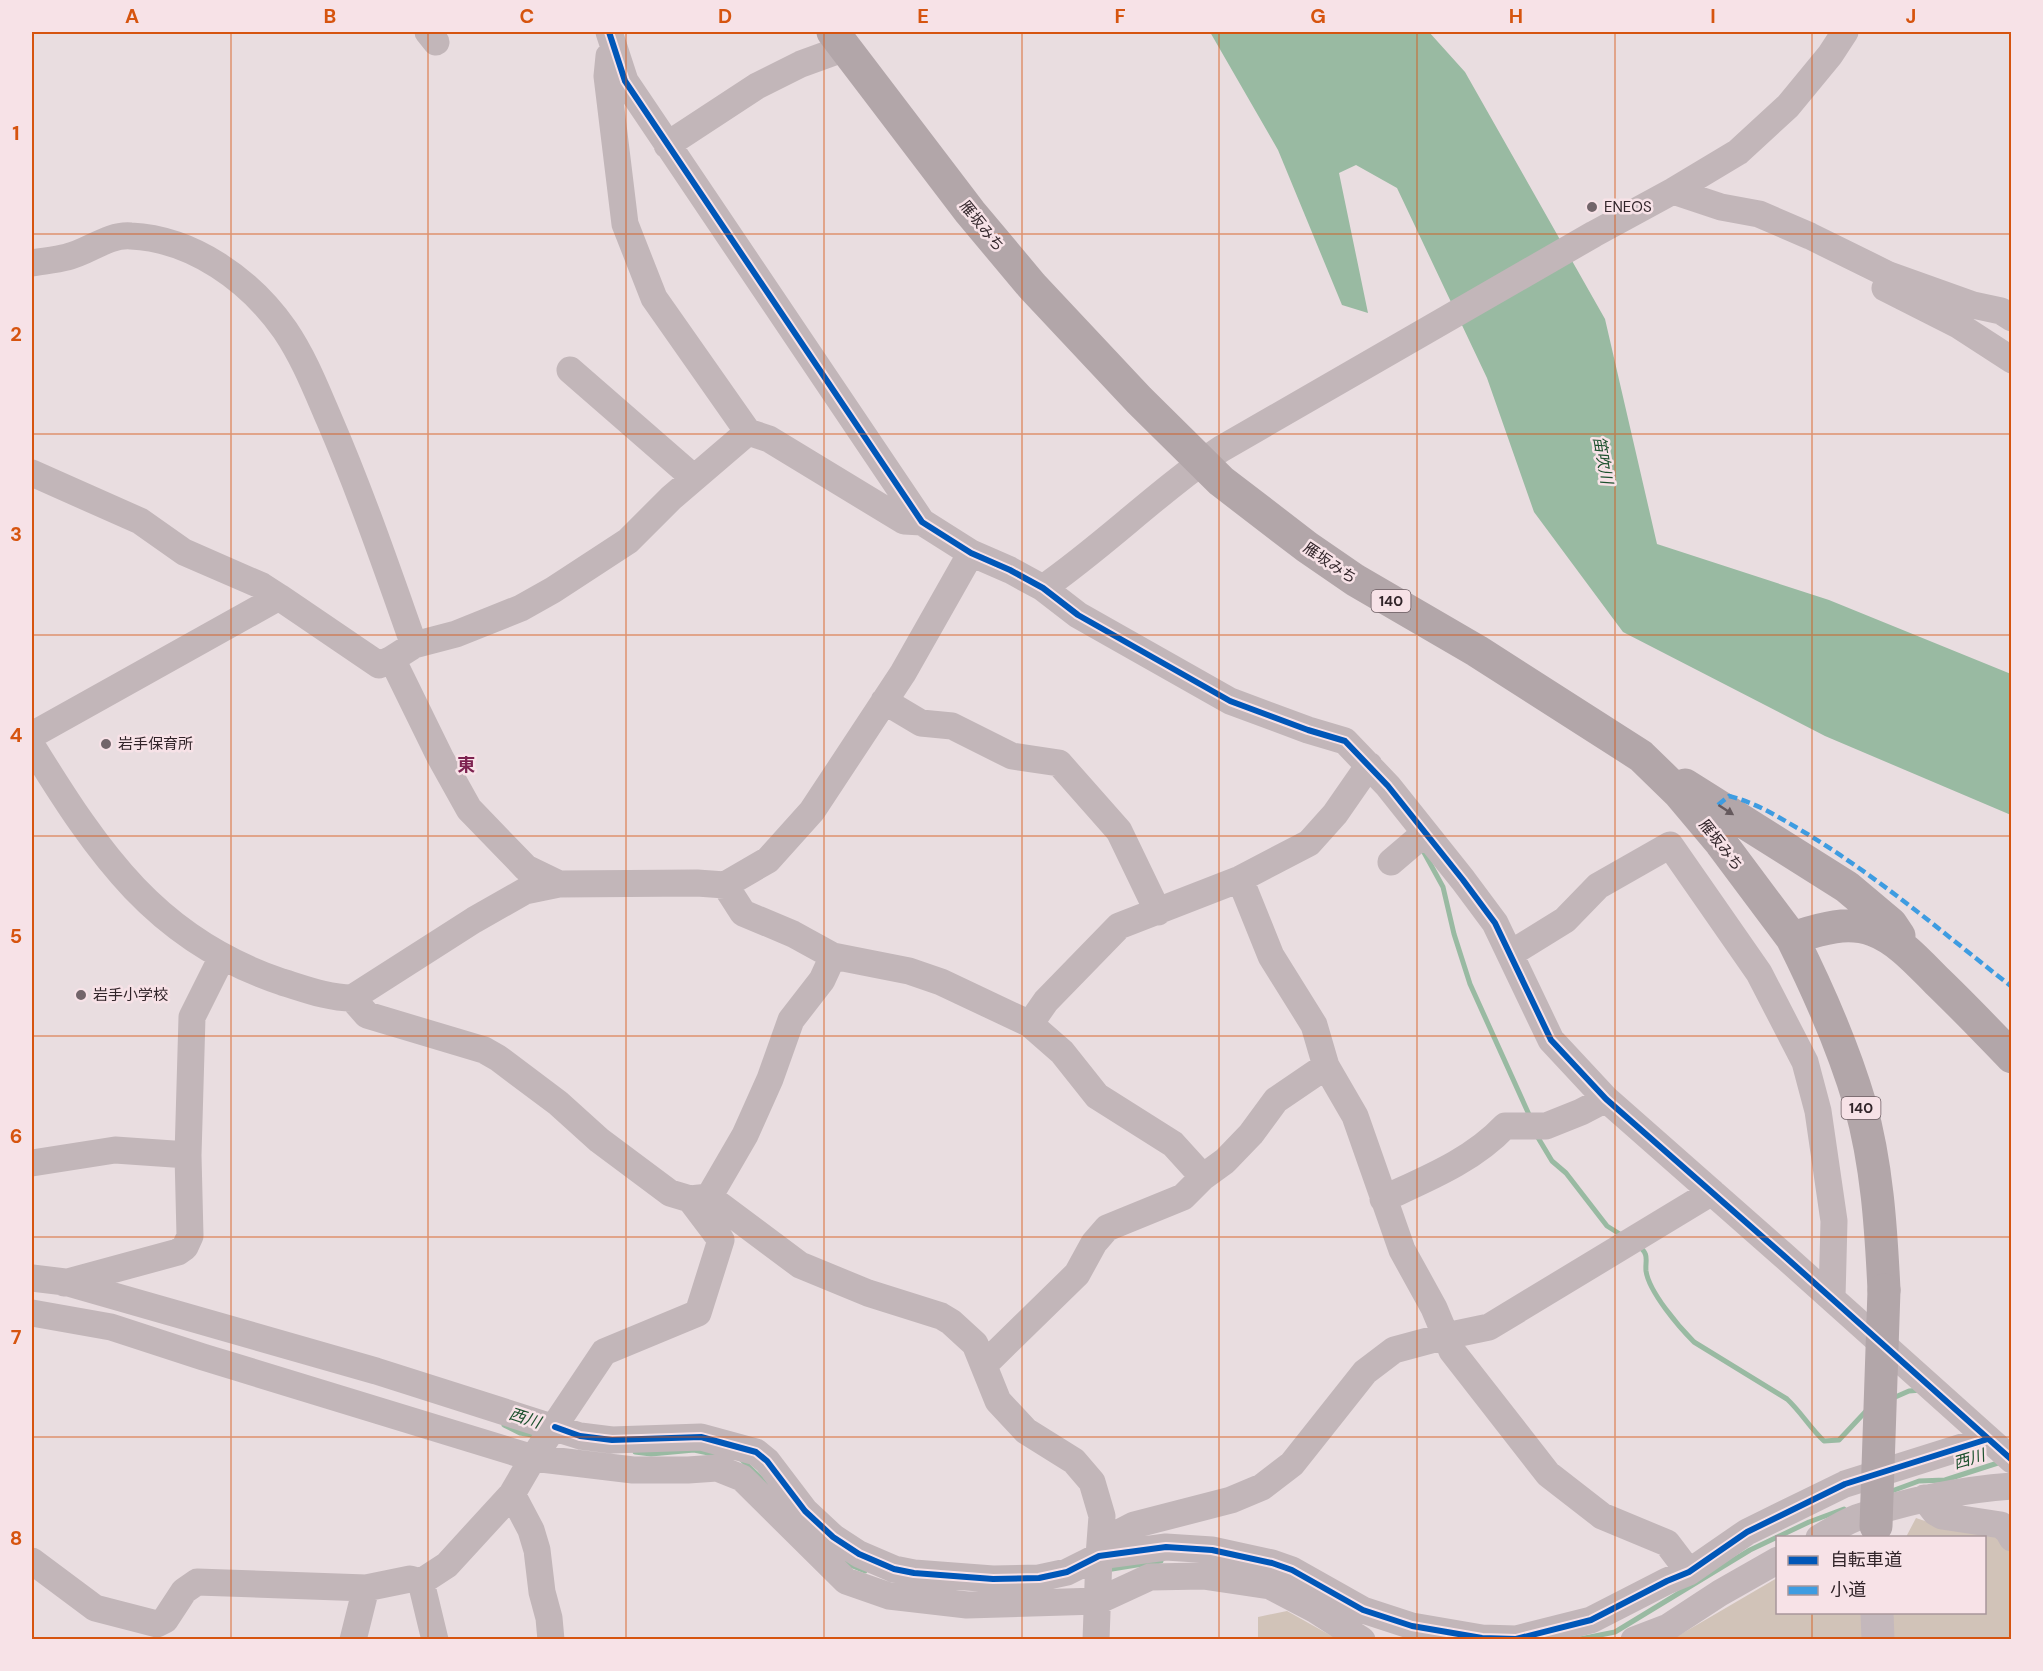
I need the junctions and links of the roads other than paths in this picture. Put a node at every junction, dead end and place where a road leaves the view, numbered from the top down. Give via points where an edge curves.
1 (1845, 32) edge
2 (610, 34) edge
3 (839, 40) edge
4 (667, 145) junction
5 (1673, 191) junction
6 (1723, 207) junction
7 (32, 263) edge
8 (2012, 318) edge
9 (2012, 360) edge
10 (570, 370) dead end
11 (748, 432) junction
12 (1211, 455) junction
13 (32, 473) edge
14 (694, 478) junction
15 (922, 522) junction
16 (971, 554) junction
17 (1043, 588) junction
18 (279, 597) junction
19 (403, 652) junction
20 (884, 701) junction
21 (32, 735) edge
22 (32, 746) edge
23 (1641, 756) junction
24 (1369, 765) junction
25 (1425, 832) junction
26 (1391, 862) dead end
27 (1240, 879) junction
28 (559, 884) junction
29 (725, 885) junction
30 (1158, 912) junction
31 (1792, 938) junction
32 (1510, 954) junction
33 (833, 956) junction
34 (1912, 956) junction
35 (222, 957) junction
36 (352, 998) junction
37 (1030, 1024) junction
38 (2012, 1057) edge
39 (1326, 1066) junction
40 (1606, 1099) junction
41 (188, 1155) junction
42 (32, 1163) edge
43 (1203, 1177) junction
44 (1712, 1192) junction
45 (700, 1198) junction
46 (1383, 1199) junction
47 (32, 1278) edge
48 (64, 1282) junction
49 (1832, 1298) junction
50 (32, 1312) edge
51 (1446, 1336) junction
52 (984, 1365) junction
53 (555, 1427) junction
54 (2002, 1448) edge
55 (533, 1458) junction
56 (2012, 1486) edge
57 (512, 1494) junction
58 (1924, 1498) junction
59 (1823, 1536) edge
60 (1876, 1536) edge
61 (2012, 1538) edge
62 (1100, 1549) junction
63 (1776, 1561) edge
64 (34, 1570) edge
65 (1689, 1572) junction
66 (421, 1582) junction
67 (366, 1588) junction
68 (1098, 1601) junction
69 (1411, 1633) edge
70 (353, 1640) edge
71 (435, 1640) edge
72 (551, 1640) edge
73 (1096, 1640) edge
74 (1362, 1640) edge
75 (1634, 1640) edge

1 - 5 street via 1788,106 1738,152
2 - 4 street via 625,81
2 - 11 street via 607,76 625,224 654,298
3 - 4 street via 757,86
3 - 12 highway, 雁坂みち / 140 via 970,212 1032,286 1139,400
4 - 15 street
5 - 6 street
5 - 12 street
6 - 8 street via 1759,214 1889,275
6 - 9 street via 1774,237 1958,326
7 - 19 street via 69,257 128,235 181,247 216,263 249,288 284,329 305,364 351,471
10 - 14 street
11 - 14 street
11 - 15 street via 769,439 904,521
12 - 17 street
12 - 23 highway, 雁坂みち / 140 via 1261,513 1336,567
13 - 18 street via 140,521 184,552
14 - 19 street via 628,541 554,590 521,608
15 - 16 street
16 - 17 street
16 - 20 street
17 - 24 street via 1078,615 1230,701 1345,741
18 - 19 street via 379,665
18 - 21 street
19 - 28 street via 440,756 469,809 526,868
20 - 29 street via 812,811 785,843 768,860
20 - 30 street via 921,723 952,726 1012,756 1059,763 1119,831
22 - 35 street via 63,797 139,895 161,916
23 - 31 highway, 雁坂みち / 140 via 1693,809
23 -> 34 highway via 1847,887 1891,924
24 - 25 street
24 - 27 street via 1309,843
25 - 26 street
25 - 32 street via 1495,923
27 - 30 street
27 - 39 street via 1271,956 1314,1025
28 - 29 street
28 - 36 street via 525,891
29 - 33 street via 743,913
30 - 37 street via 1119,926 1046,1000
31 - 34 highway via 1847,925 1872,929
31 - 60 highway, 140, bridge via 1838,1037 1860,1106 1873,1165 1884,1290
32 - 40 street via 1551,1040
32 - 49 street via 1564,920 1598,886 1670,845 1760,973 1805,1062 1818,1111 1834,1221
33 - 37 street via 909,971 941,982
33 - 45 street via 822,980 791,1020 745,1135
34 - 38 highway
35 - 36 street via 297,987 335,998
35 - 41 street via 192,1017
36 - 45 street via 367,1015 484,1050 498,1058 670,1193
37 - 43 street via 1062,1052 1097,1096 1173,1144
39 - 43 street via 1276,1100 1251,1134
39 - 46 street via 1355,1116
40 - 44 street
40 - 46 street via 1546,1126 1505,1126 1490,1142 1443,1171
41 - 42 street via 115,1150
41 - 48 street via 190,1236 184,1247 178,1252
43 - 52 street via 1183,1197 1107,1228 1077,1274
44 - 49 street
44 - 51 street via 1489,1327
45 - 52 street via 800,1265 868,1293 941,1316 975,1344
45 - 53 street via 721,1240 698,1313 604,1352
46 - 51 street via 1402,1250
47 - 48 street
48 - 50 street
48 - 53 street via 376,1371
49 - 54 street
50 - 55 street via 111,1327
51 - 62 street via 1394,1350 1365,1372 1292,1464 1262,1487 1231,1500 1134,1526
51 - 65 street via 1452,1351 1548,1474 1602,1516 1667,1543
52 - 62 street via 998,1401 1026,1431 1074,1461 1092,1482 1102,1516
53 - 55 street
53 - 62 street via 579,1436 612,1440 701,1437 756,1452 804,1511 832,1537 894,1569 993,1579 1039,1578 1067,1572
54 - 65 street via 1845,1484 1747,1532
55 - 57 street
55 - 68 street via 633,1470 717,1468 742,1478 846,1581 889,1596 967,1605
56 - 58 street
57 - 66 street via 447,1564
57 - 72 street via 537,1550
58 - 59 street via 1854,1519
58 - 61 street via 1935,1512 2001,1525
62 - 68 street
62 - 69 street via 1212,1550 1272,1563
63 - 75 street via 1668,1627
64 - 67 street via 95,1608 157,1624 165,1620 184,1591 197,1582
65 - 69 street via 1591,1620 1516,1639
66 - 67 street via 410,1579
66 - 71 street
67 - 70 street
68 - 73 street
68 - 74 street via 1150,1577 1203,1576 1270,1586

